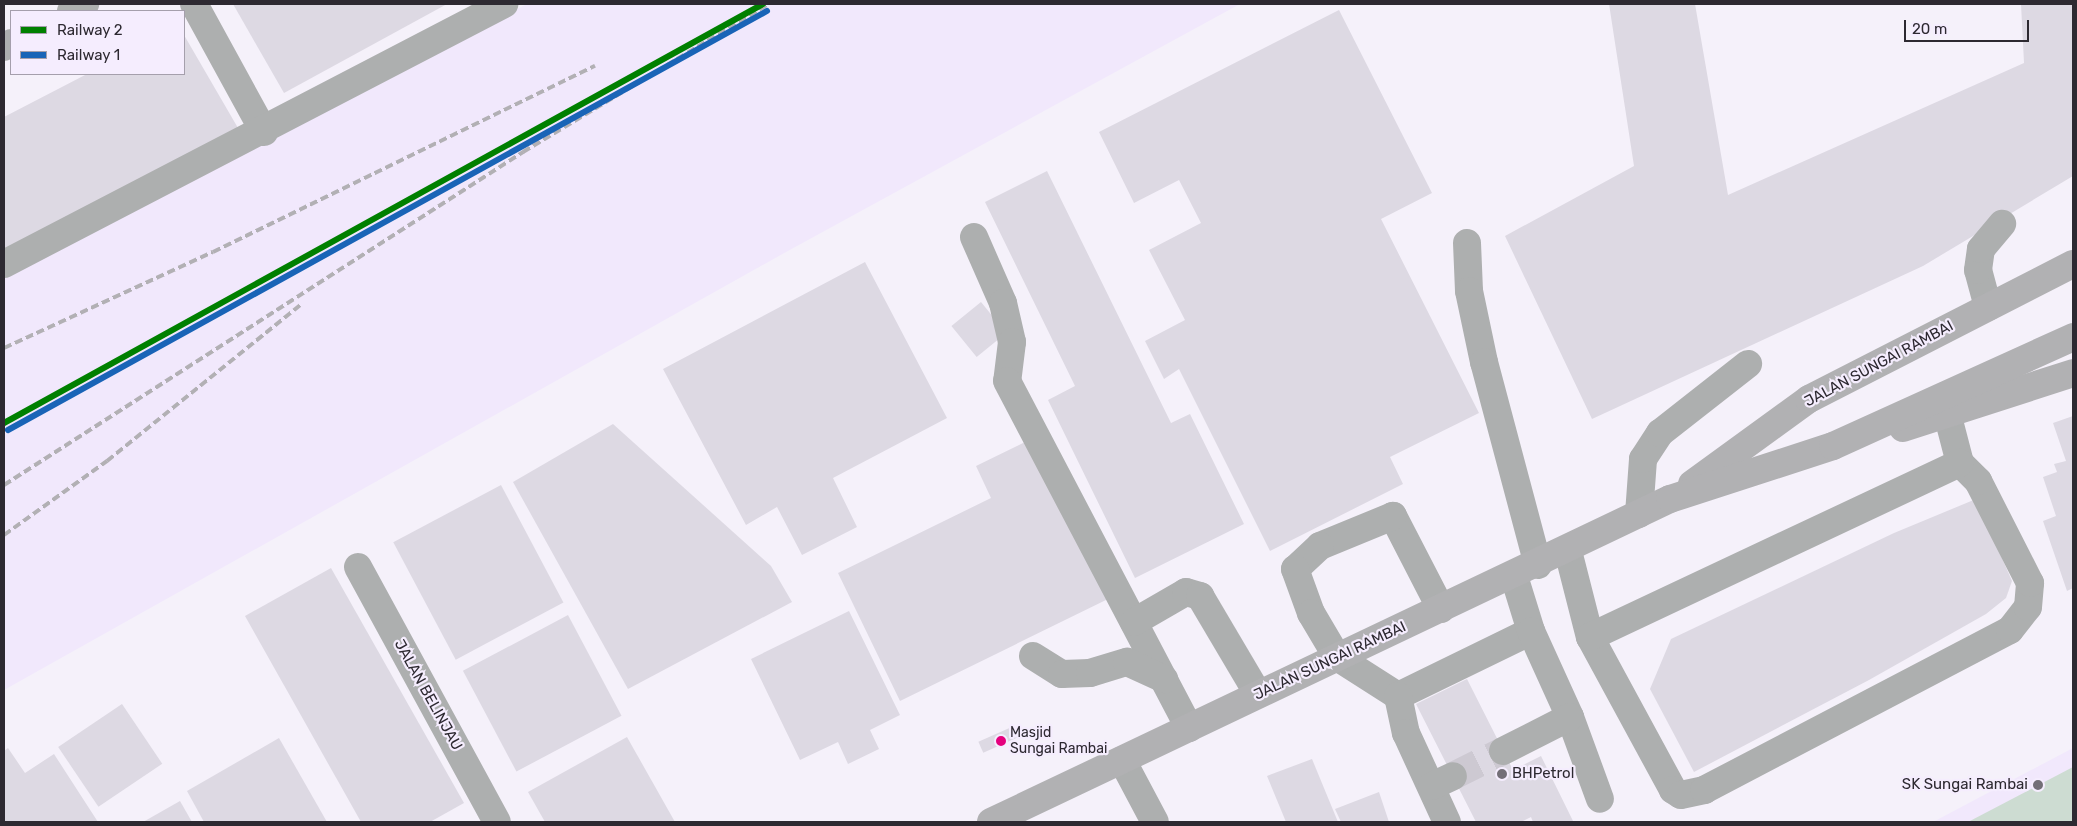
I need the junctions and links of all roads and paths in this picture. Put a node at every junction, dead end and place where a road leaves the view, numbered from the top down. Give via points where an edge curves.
1 (85, 4) edge
2 (194, 4) edge
3 (504, 4) edge
4 (73, 10) edge
5 (264, 132) junction
6 (2002, 224) dead end
7 (974, 237) dead end
8 (1466, 243) dead end
9 (2073, 252) edge
10 (4, 264) edge
11 (2073, 264) edge
12 (1988, 307) junction
13 (2073, 337) edge
14 (1748, 364) dead end
15 (2073, 373) edge
16 (1948, 416) junction
17 (1832, 446) junction
18 (1960, 463) junction
19 (1670, 499) junction
20 (1639, 514) junction
21 (1568, 551) junction
22 (358, 567) dead end
23 (1526, 570) junction
24 (1441, 609) junction
25 (1134, 622) junction
26 (1531, 631) junction
27 (1590, 637) junction
28 (1033, 656) dead end
29 (1337, 657) junction
30 (1164, 679) junction
31 (1258, 694) junction
32 (1398, 696) junction
33 (1570, 717) junction
34 (1189, 728) junction
35 (1503, 751) tunnel mouth
36 (1122, 760) junction
37 (1600, 799) dead end
38 (497, 822) edge
39 (991, 822) edge
40 (1155, 822) edge
41 (1447, 822) edge

1 - 4 street
2 - 5 street
3 - 5 street
5 - 10 street
6 - 12 street via 1980,249 1978,270
7 - 25 street via 1003,303 1012,342 1007,381
8 - 23 street via 1469,291
9 - 12 main road
11 - 12 main road, JALAN SUNGAI RAMBAI
12 - 19 main road, JALAN SUNGAI RAMBAI via 1809,399
13 - 17 main road, JALAN SUNGAI RAMBAI
14 - 20 street via 1660,433 1643,459
15 - 16 main road
16 - 17 main road
16 - 18 street
17 - 19 main road, JALAN SUNGAI RAMBAI
18 - 27 street
18 - 27 street via 1978,482 2030,582 2028,608 2010,630 1743,772 1704,790 1681,795 1673,790
19 - 20 main road, JALAN SUNGAI RAMBAI
20 - 21 main road, JALAN SUNGAI RAMBAI
21 - 23 main road, JALAN SUNGAI RAMBAI
21 - 27 street
22 - 38 street, JALAN BELINJAU
23 - 24 main road, JALAN SUNGAI RAMBAI
23 - 26 street
24 - 29 main road, JALAN SUNGAI RAMBAI
24 - 29 street via 1393,516 1320,546 1295,568 1311,613
25 - 30 street
25 - 31 street via 1186,592 1200,596
26 - 32 street
26 - 33 street
28 - 30 street via 1062,674 1090,673 1127,662
29 - 31 main road, JALAN SUNGAI RAMBAI
29 - 32 street
30 - 34 street
31 - 34 main road, JALAN SUNGAI RAMBAI
32 - 41 street via 1406,733 1442,781
33 - 35 street
33 - 37 street
34 - 36 main road, JALAN SUNGAI RAMBAI
36 - 39 main road, JALAN SUNGAI RAMBAI
36 - 40 street

